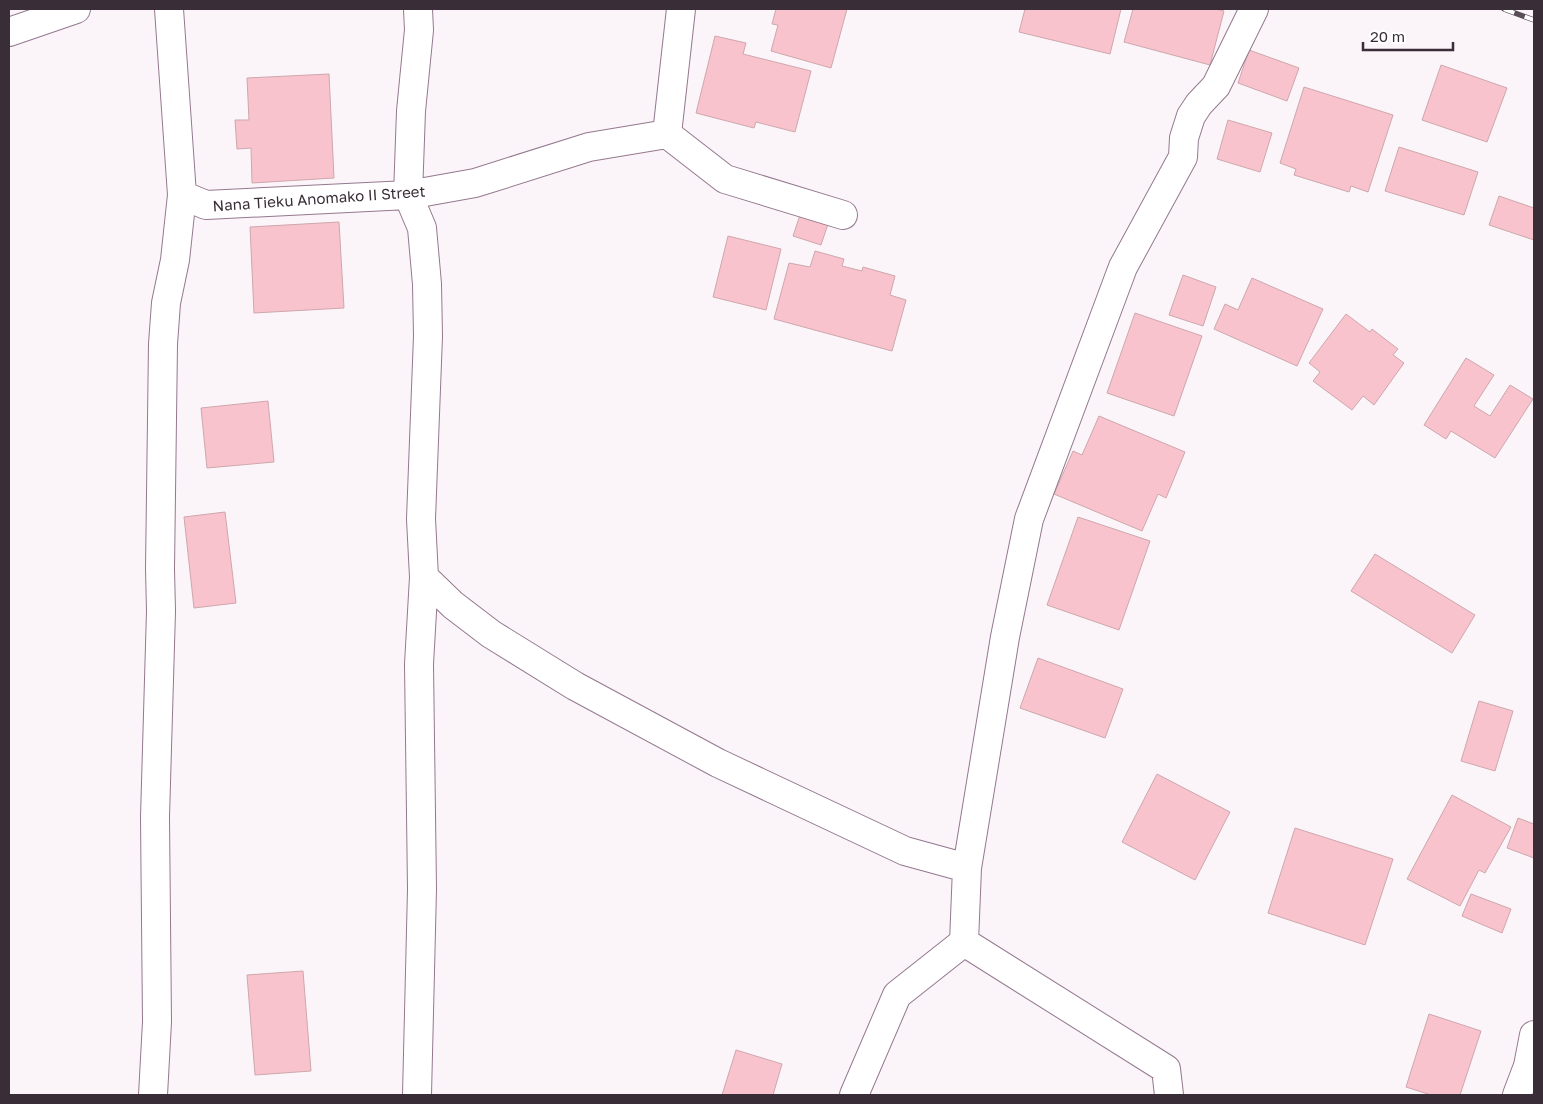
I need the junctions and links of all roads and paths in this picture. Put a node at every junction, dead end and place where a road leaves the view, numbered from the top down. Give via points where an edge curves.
1 (76, 9) edge
2 (170, 9) edge
3 (681, 9) edge
4 (1254, 9) edge
5 (422, 16) edge
6 (9, 32) edge
7 (667, 134) junction
8 (182, 195) junction
9 (408, 195) junction
10 (843, 215) dead end
11 (424, 577) junction
12 (966, 868) junction
13 (964, 942) junction
14 (1534, 1035) edge
15 (153, 1095) edge
16 (417, 1095) edge
17 (854, 1095) edge
18 (1169, 1095) edge
19 (1517, 1095) edge

1 - 6 street
2 - 8 street
3 - 7 street
4 - 12 street via 1216,86 1191,116 1184,138 1183,157 1123,267 1029,519 1005,637
5 - 9 street via 411,111
7 - 9 street, Nana Tieku Anomako II Street via 589,147 475,183
7 - 10 street via 725,179
8 - 9 street, Nana Tieku Anomako II Street via 206,205
8 - 15 street via 163,344 161,611 155,817 158,1022
9 - 11 street via 422,228 427,284 421,519
11 - 12 street via 453,605 491,634 575,686 718,764 905,850
11 - 16 street via 419,664 422,889
12 - 13 street
13 - 17 street via 897,995
13 - 18 street via 1166,1069
14 - 19 street via 1528,1066

